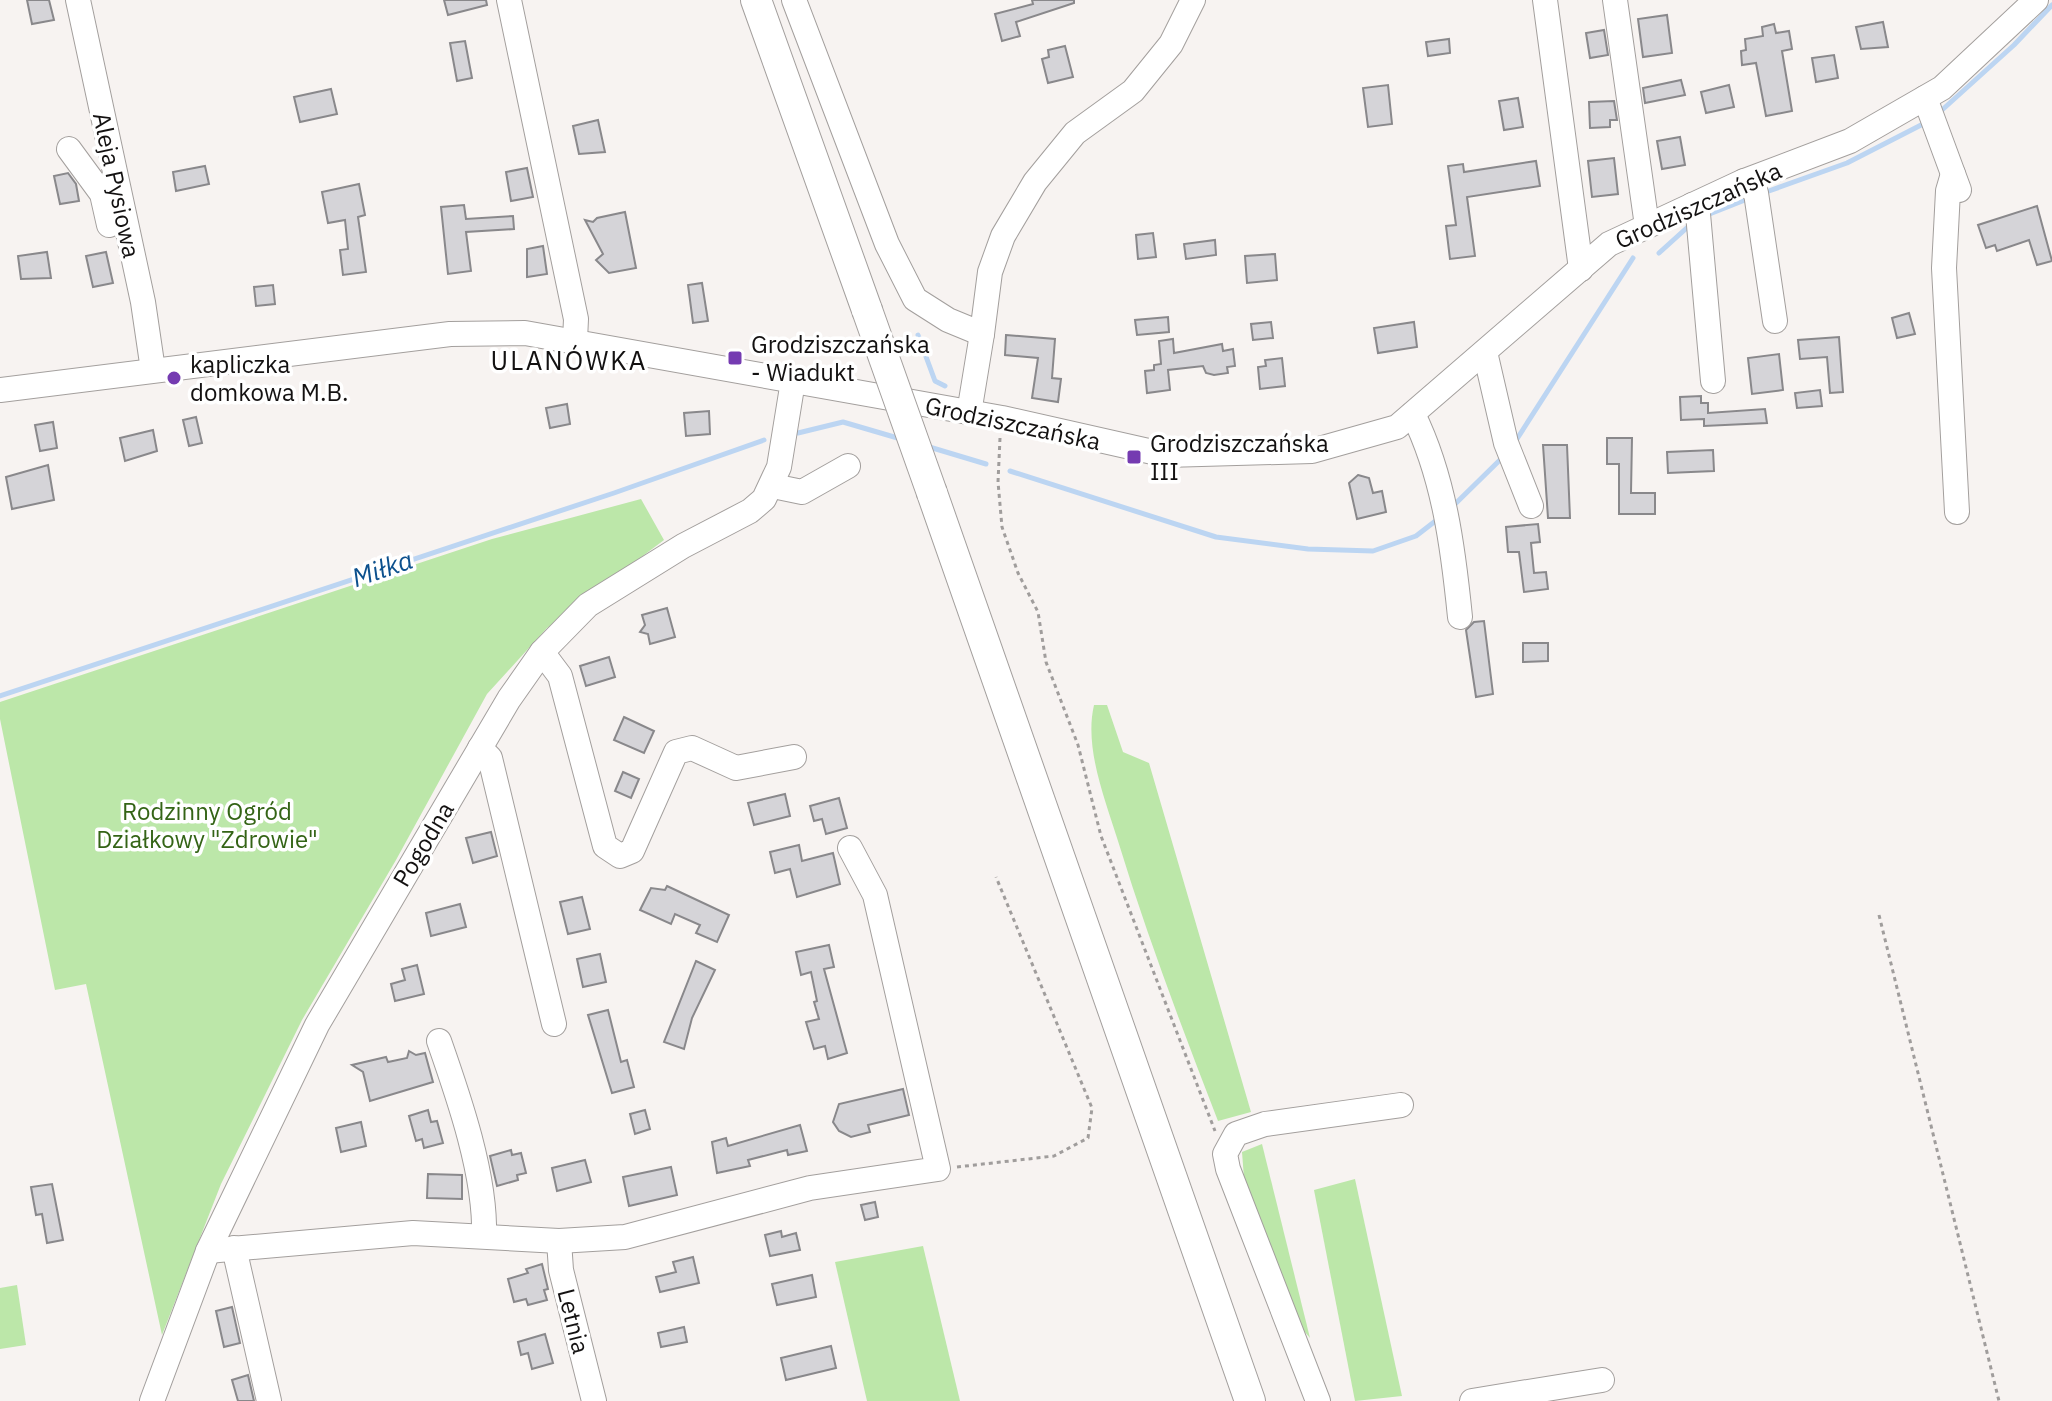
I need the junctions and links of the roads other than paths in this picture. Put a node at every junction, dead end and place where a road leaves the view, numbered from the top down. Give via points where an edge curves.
1 (78, 0) edge
2 (509, 0) edge
3 (756, 0) edge
4 (794, 0) edge
5 (1193, 0) edge
6 (1545, 0) edge
7 (1615, 0) edge
8 (2036, 0) edge
9 (2011, 11) edge
10 (1925, 98) junction
11 (69, 149) dead end
12 (1953, 174) junction
13 (1744, 181) junction
14 (1964, 202) dead end
15 (1692, 205) junction
16 (1647, 226) junction
17 (1581, 269) junction
18 (1775, 321) dead end
19 (982, 334) junction
20 (575, 340) junction
21 (1485, 352) junction
22 (145, 371) junction
23 (793, 381) junction
24 (1713, 381) dead end
25 (0, 390) edge
26 (969, 413) junction
27 (1413, 414) junction
28 (848, 466) dead end
29 (773, 486) junction
30 (1531, 506) dead end
31 (1957, 512) dead end
32 (1460, 617) dead end
33 (542, 652) junction
34 (480, 748) junction
35 (794, 757) dead end
36 (850, 848) dead end
37 (554, 1024) dead end
38 (439, 1041) dead end
39 (1401, 1105) dead end
40 (484, 1236) junction
41 (559, 1241) junction
42 (234, 1248) junction
43 (208, 1251) junction
44 (1602, 1380) dead end
45 (152, 1401) edge
46 (269, 1401) edge
47 (594, 1401) edge
48 (1250, 1401) edge
49 (1318, 1401) edge
50 (1472, 1401) edge

1 - 22 street, Aleja Pysiowa via 143,302
2 - 20 street via 576,319
3 - 48 main road, bridge
4 - 19 street via 887,244 915,299
5 - 19 street via 1171,44 1133,91 1075,133 1035,182 1003,236 990,272
6 - 17 street
7 - 16 street
8 - 9 street, Grodziszczańska
9 - 10 street, Grodziszczańska via 1942,88
10 - 12 street
10 - 13 street, Grodziszczańska via 1850,141
11 - 22 street via 102,194
12 - 14 street
12 - 31 street via 1944,268
13 - 15 street, Grodziszczańska
13 - 18 street via 1756,193
15 - 16 street, Grodziszczańska
15 - 24 street via 1698,214
16 - 17 street, Grodziszczańska via 1609,244
17 - 21 street, Grodziszczańska
19 - 26 street
20 - 22 street, Grodziszczańska via 525,333 450,334
20 - 23 street, Grodziszczańska
21 - 27 street, Grodziszczańska
21 - 30 street via 1506,443
22 - 25 street, Grodziszczańska
23 - 26 street, Grodziszczańska
23 - 29 street
26 - 27 street, Grodziszczańska via 1166,455 1312,451 1397,427
27 - 32 street via 1425,438 1452,537
28 - 29 street via 802,492
29 - 33 street, Pogodna via 750,511 588,605
33 - 34 street, Pogodna
33 - 35 street via 560,676 605,846 612,853 632,851 676,752 692,748 736,768
34 - 37 street via 490,758
34 - 43 street, Pogodna via 317,1025
36 - 41 street via 875,895 938,1169 810,1188 625,1237
38 - 40 street via 485,1210
39 - 49 street via 1265,1124 1244,1130 1230,1141 1225,1154
40 - 41 street
40 - 42 street via 383,1234
41 - 47 street, Letnia via 561,1270
42 - 43 street
42 - 46 street
43 - 45 street, Pogodna
44 - 50 street

